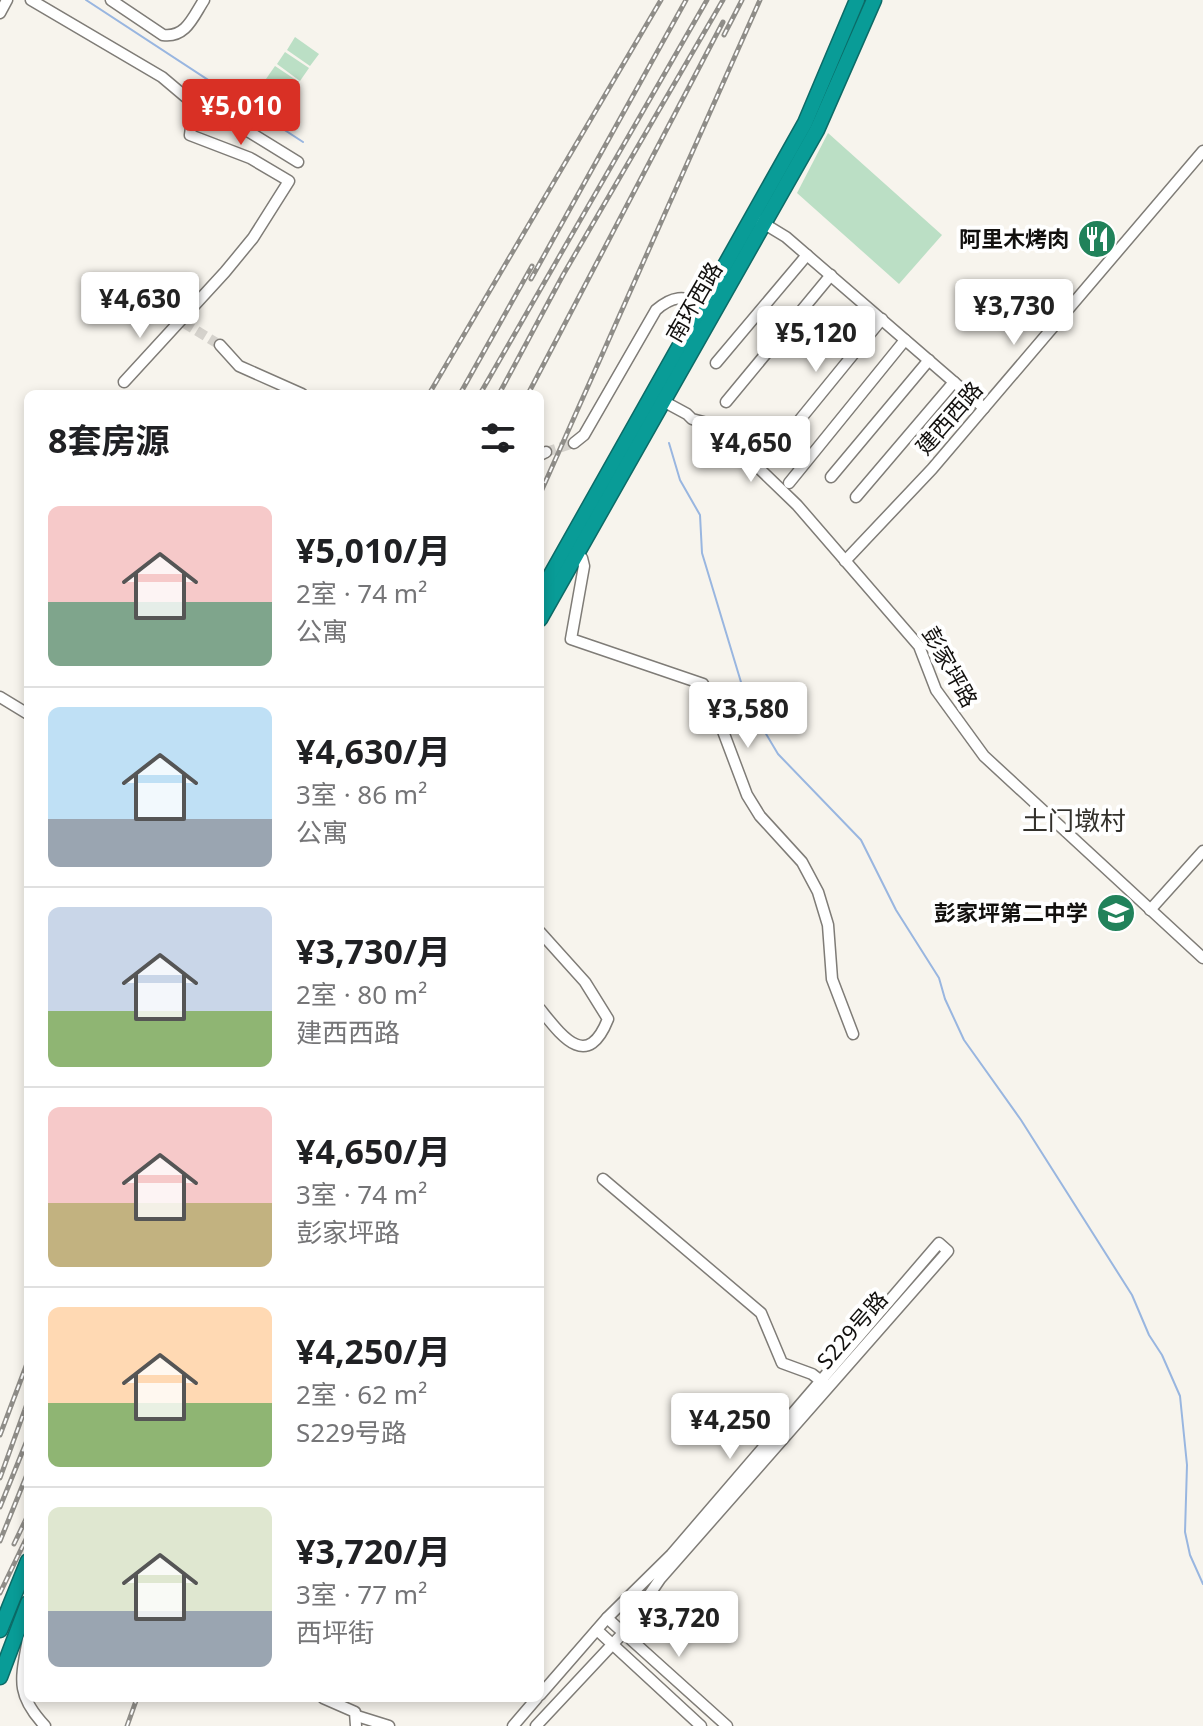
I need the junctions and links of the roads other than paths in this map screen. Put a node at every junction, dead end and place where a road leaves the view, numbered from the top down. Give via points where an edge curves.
1 (7, 0) edge
2 (31, 0) edge
3 (111, 0) edge
4 (204, 0) edge
5 (857, 0) edge
6 (874, 0) edge
7 (0, 13) edge
8 (194, 104) junction
9 (1203, 151) edge
10 (298, 162) dead end
11 (759, 220) junction
12 (807, 255) junction
13 (831, 275) junction
14 (703, 304) junction
15 (882, 319) junction
16 (905, 340) junction
17 (220, 345) tunnel mouth
18 (929, 360) junction
19 (716, 363) dead end
20 (124, 382) dead end
21 (954, 382) junction
22 (293, 390) edge
23 (663, 401) junction
24 (726, 402) dead end
25 (984, 408) junction
26 (574, 443) tunnel mouth
27 (776, 449) dead end
28 (831, 477) dead end
29 (789, 483) dead end
30 (856, 497) dead end
31 (577, 553) junction
32 (845, 561) junction
33 (544, 587) edge
34 (544, 612) edge
35 (0, 697) edge
36 (24, 712) edge
37 (1203, 851) edge
38 (1150, 910) junction
39 (544, 936) edge
40 (1203, 958) edge
41 (544, 1014) edge
42 (853, 1034) dead end
43 (603, 1179) dead end
44 (826, 1384) junction
45 (24, 1571) edge
46 (24, 1614) edge
47 (607, 1618) junction
48 (0, 1630) edge
49 (597, 1630) junction
50 (624, 1632) junction
51 (611, 1645) junction
52 (24, 1674) edge
53 (0, 1677) edge
54 (544, 1691) edge
55 (24, 1698) edge
56 (25, 1702) edge
57 (334, 1702) edge
58 (535, 1702) edge
59 (356, 1721) edge
60 (45, 1726) edge
61 (389, 1726) edge
62 (513, 1726) edge
63 (536, 1726) edge
64 (701, 1726) edge
65 (727, 1726) edge

1 - 7 street
2 - 8 street via 162,77
3 - 4 street via 169,36 185,29
5 - 11 highway, 南环西路
6 - 11 highway, 南环西路 via 817,130
8 - 10 street via 207,106
8 - 20 street via 190,135 250,158 289,181 253,238
9 - 25 street, 建西西路
11 - 12 street
11 - 14 highway, 南环西路
11 - 23 highway, 南环西路
12 - 13 street
12 - 19 street
13 - 15 street
13 - 24 street
14 - 26 street via 686,296 656,310 584,435
14 - 33 highway, 南环西路
15 - 16 street
15 - 27 street
16 - 18 street
16 - 29 street
17 - 22 street via 239,366
18 - 21 street
18 - 28 street
21 - 25 street
21 - 30 street
23 - 31 highway, 南环西路
23 - 32 street, 彭家坪路 via 707,423 738,448
25 - 32 street, 建西西路
31 - 34 highway, 南环西路
31 - 42 street via 584,566 571,639 703,684 747,795 802,862 818,892 828,925 832,979
32 - 38 street, 彭家坪路 via 919,646 936,690 984,756
35 - 36 street
37 - 38 street
38 - 40 street, 彭家坪路
39 - 41 street via 585,982 608,1019 598,1038 576,1046
43 - 44 street via 761,1313 782,1363
44 - 44 street, S229号路 via 948,1251 939,1243
44 - 47 street, S229号路
44 - 50 street, S229号路 via 660,1579
45 - 48 highway
46 - 53 highway
47 - 49 street, S229号路
47 - 50 street
49 - 51 street
49 - 54 street, S229号路
50 - 51 street, S229号路
50 - 65 street
51 - 63 street, S229号路
51 - 64 street
52 - 55 street
56 - 60 street
57 - 59 street via 350,1708
58 - 62 street, S229号路
59 - 61 street

